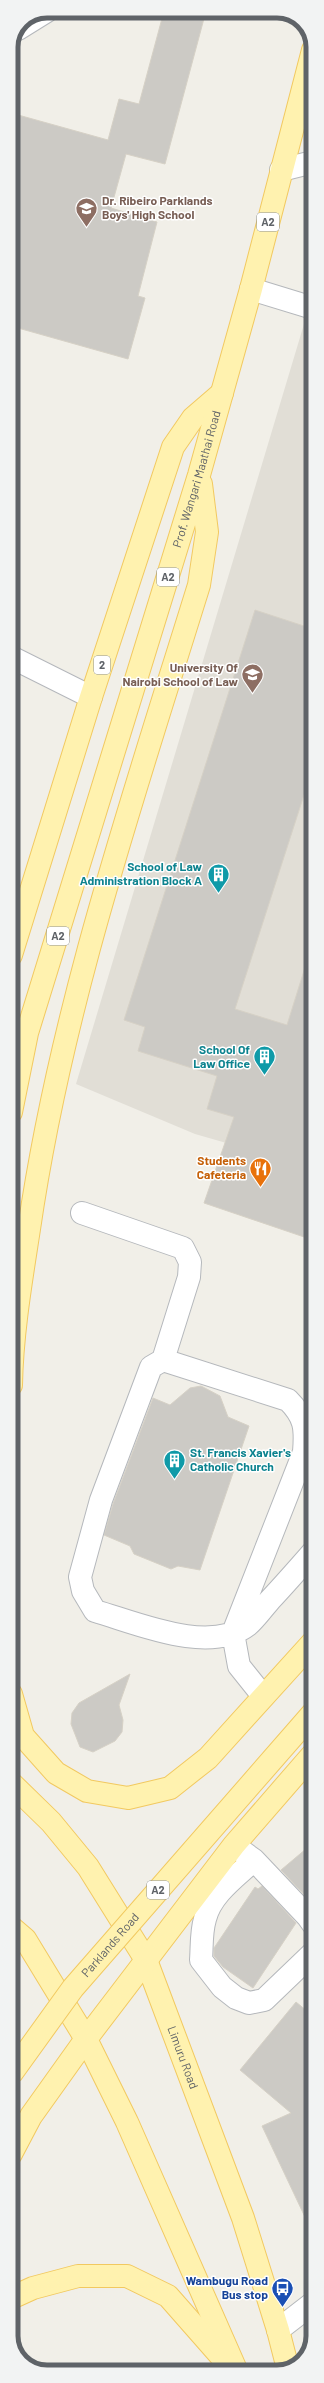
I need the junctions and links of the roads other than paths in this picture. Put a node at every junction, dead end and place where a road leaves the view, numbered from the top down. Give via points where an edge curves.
1 (306, 76) edge
2 (306, 164) edge
3 (281, 170) junction
4 (251, 288) junction
5 (306, 306) edge
6 (222, 393) junction
7 (200, 475) junction
8 (18, 660) edge
9 (91, 697) junction
10 (18, 932) edge
11 (18, 1077) edge
12 (82, 1213) dead end
13 (18, 1304) edge
14 (163, 1360) junction
15 (306, 1560) edge
16 (233, 1633) junction
17 (306, 1650) edge
18 (264, 1696) junction
19 (18, 1718) edge
20 (306, 1721) edge
21 (306, 1762) edge
22 (18, 1790) edge
23 (234, 1845) junction
24 (254, 1860) junction
25 (306, 1915) edge
26 (18, 1934) edge
27 (146, 1960) junction
28 (306, 1960) edge
29 (86, 2039) junction
30 (18, 2064) edge
31 (18, 2141) edge
32 (18, 2295) edge
33 (306, 2308) edge
34 (278, 2330) junction
35 (287, 2363) edge
36 (230, 2365) edge
37 (233, 2365) edge

1 - 3 main road, Prof. Wangari Maathai Road / A2
2 - 3 street
3 - 4 main road, Prof. Wangari Maathai Road / A2
4 - 5 street
4 - 6 main road, Prof. Wangari Maathai Road / A2
6 - 7 main road, Prof. Wangari Maathai Road / A2
6 - 9 main road, 2 via 193,418 173,447
7 - 11 main road, Prof. Wangari Maathai Road / A2 via 27,1033
7 - 13 main road via 207,532 198,585 94,925 63,1046 38,1166
8 - 9 street
9 - 10 main road, 2
12 - 14 street via 184,1248 190,1262 189,1277
14 - 16 street via 288,1400 300,1412 306,1431 304,1452
14 - 16 street via 151,1367 101,1500 80,1577 83,1591 95,1611 168,1632 200,1638 218,1638
15 - 16 street via 248,1625
16 - 18 street via 239,1666
17 - 18 main road
18 - 19 main road via 208,1758 170,1788 128,1798 87,1791 56,1773 23,1736
20 - 30 main road, Parklands Road / A2, bridge via 73,1988
21 - 23 main road
22 - 27 main road, Limuru Road via 51,1822 88,1868
23 - 24 street
23 - 27 main road
24 - 25 street
24 - 28 street via 212,1902 204,1919 201,1960 222,1987 236,1998 249,2003 264,2000
26 - 29 main road via 25,1939
27 - 29 main road
27 - 34 main road, Limuru Road via 243,2218
29 - 31 main road via 31,2116
29 - 37 main road via 127,2122
32 - 36 main road via 33,2288 78,2276 127,2276 168,2296
33 - 34 street
34 - 35 main road, Limuru Road

